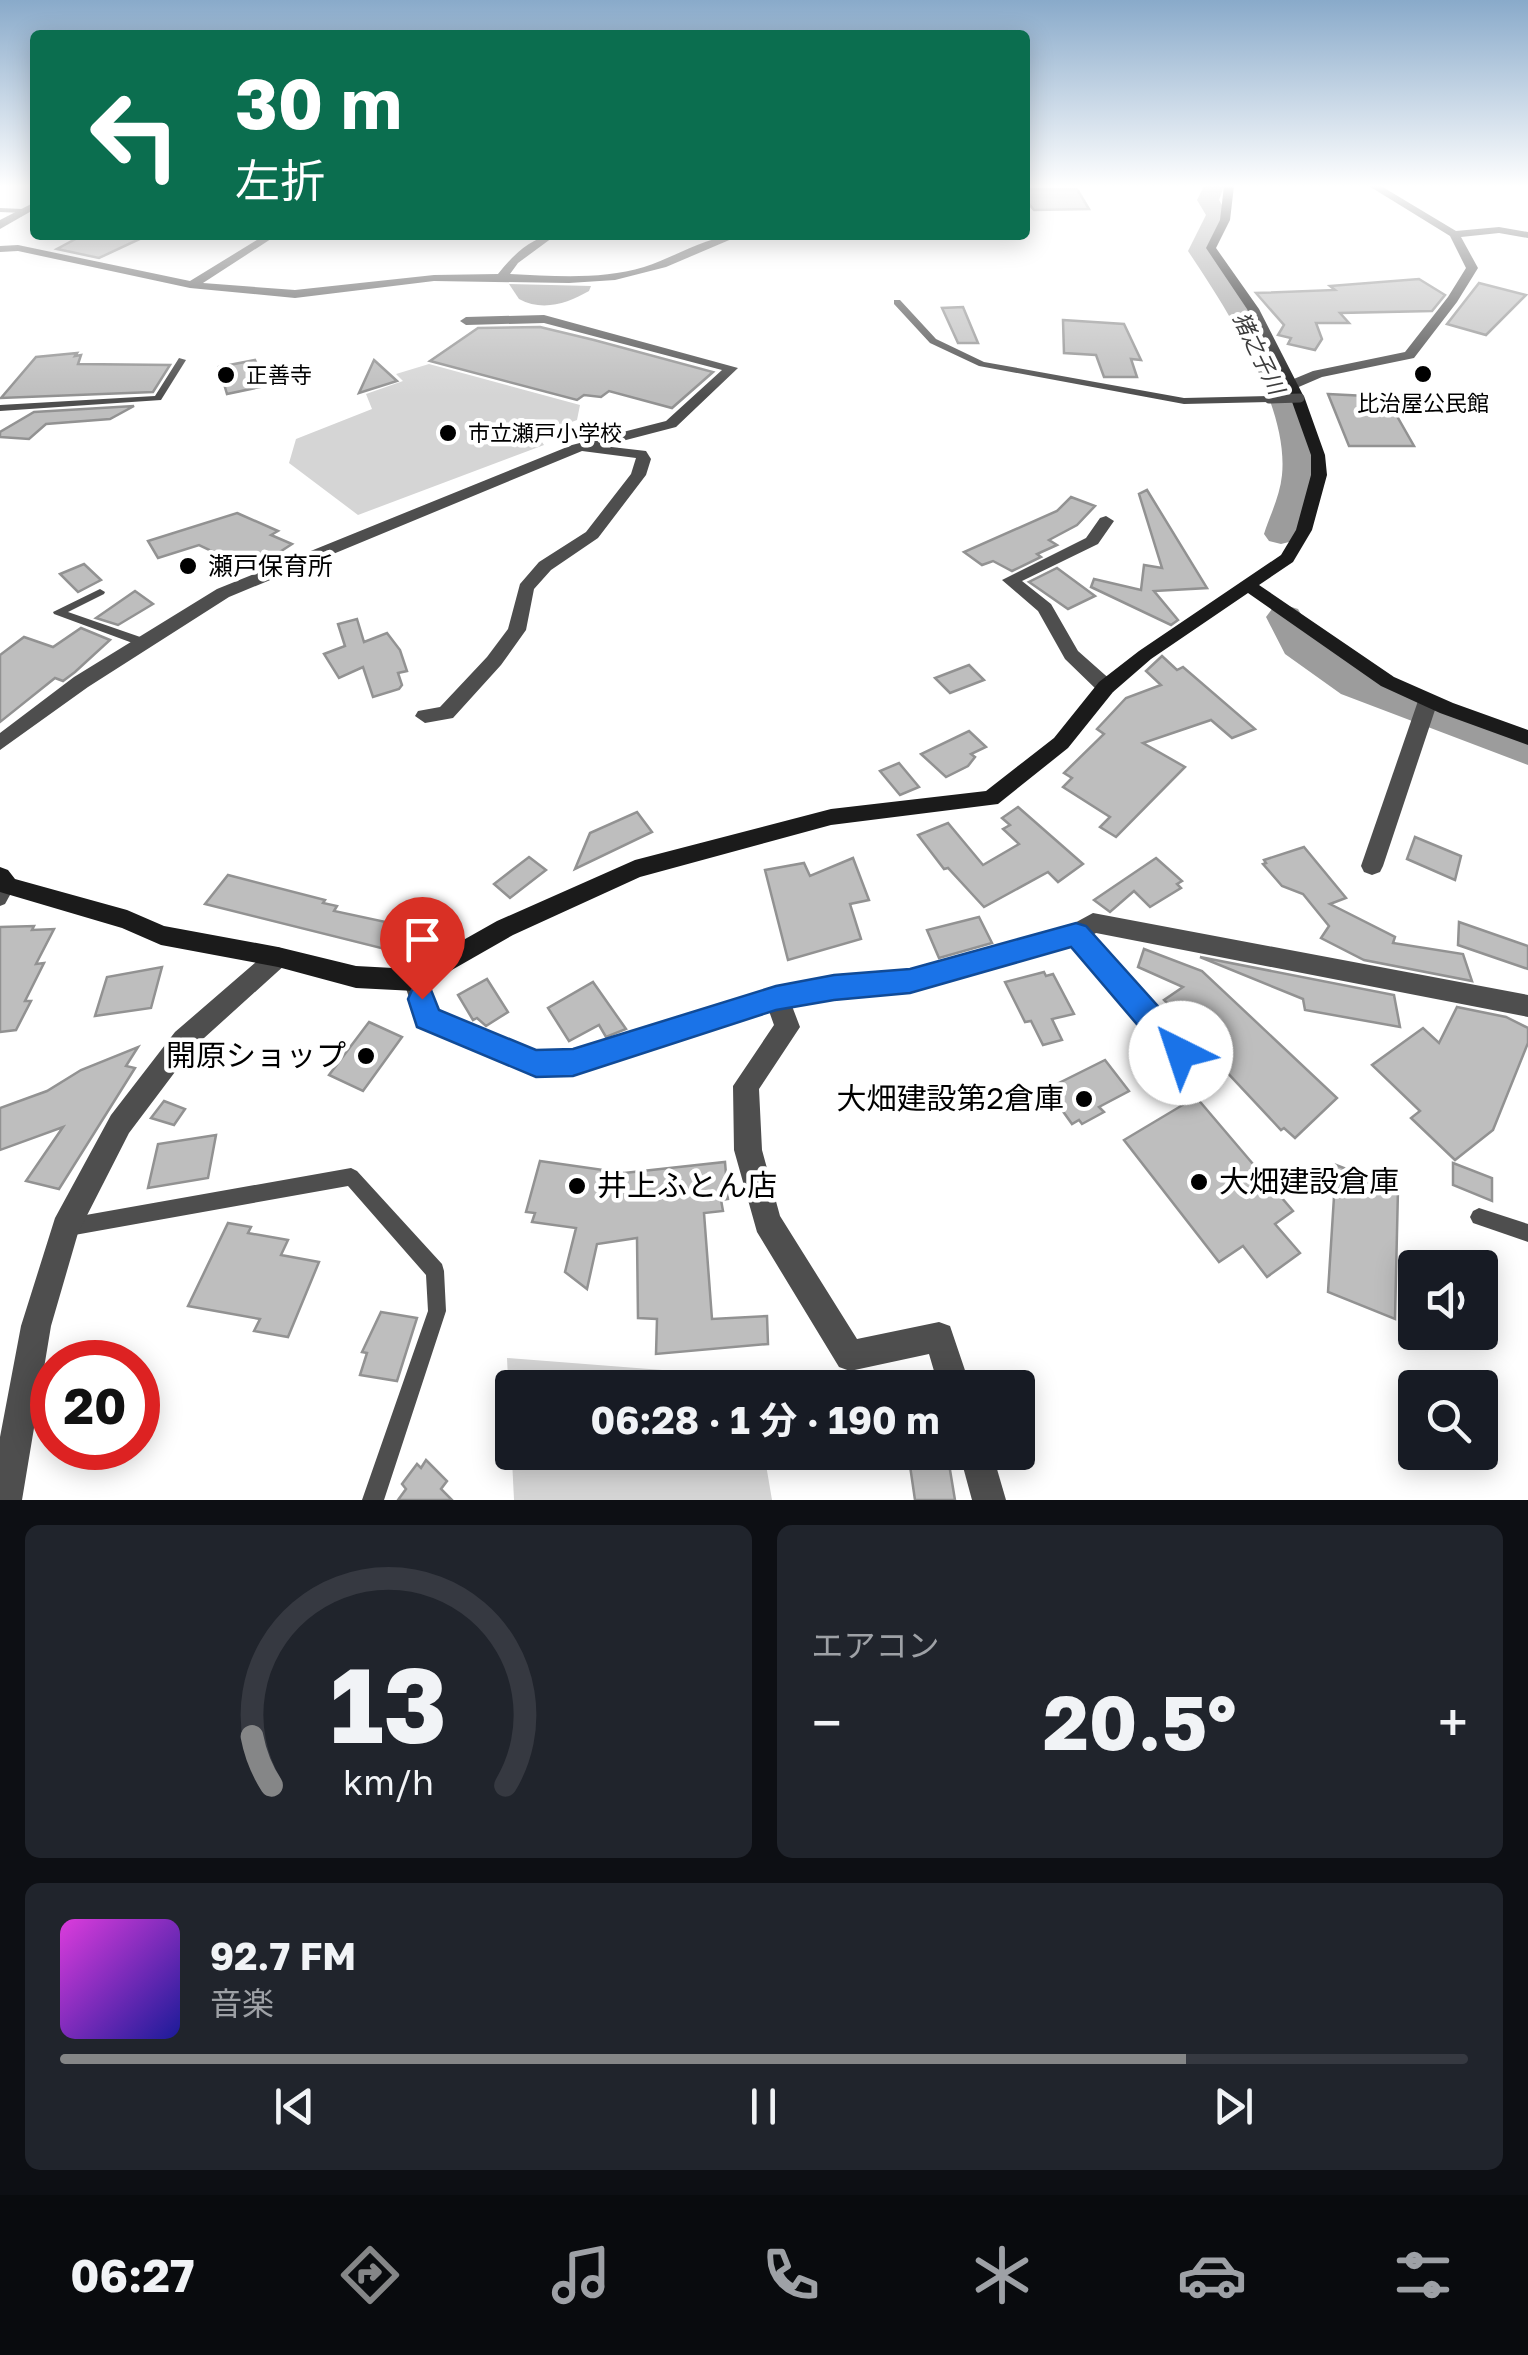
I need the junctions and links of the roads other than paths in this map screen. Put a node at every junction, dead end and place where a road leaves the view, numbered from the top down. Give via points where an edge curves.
1 (57, 256) edge
2 (239, 256) edge
3 (521, 256) edge
4 (675, 256) edge
5 (1214, 256) edge
6 (1466, 256) edge
7 (500, 278) junction
8 (194, 284) junction
9 (897, 302) dead end
10 (466, 320) dead end
11 (182, 360) dead end
12 (1294, 392) junction
13 (0, 408) edge
14 (577, 448) junction
15 (1106, 521) dead end
16 (1248, 585) junction
17 (100, 592) dead end
18 (142, 642) junction
19 (1106, 686) junction
20 (1424, 712) junction
21 (425, 716) dead end
22 (1528, 738) edge
23 (0, 743) edge
24 (1372, 866) dead end
25 (3, 887) edge
26 (1076, 934) junction
27 (278, 956) junction
28 (415, 980) junction
29 (776, 998) junction
30 (1528, 1006) edge
31 (1181, 1053) dead end
32 (1480, 1217) dead end
33 (65, 1228) junction
34 (1528, 1233) edge
35 (950, 1370) edge
36 (980, 1470) edge
37 (5, 1500) edge
38 (373, 1500) edge
39 (989, 1500) edge

1 - 8 street
2 - 8 street
3 - 7 street
4 - 7 street via 636,273
5 - 12 street via 1246,298
6 - 12 street via 1472,268 1409,355 1318,374
7 - 8 street via 426,278 299,294
9 - 12 lane, bridge via 932,341 982,364 1184,401
10 - 14 street via 544,320 731,368 671,424
11 - 13 lane via 158,398
12 - 16 street via 1319,475 1297,542
14 - 18 street via 223,593
14 - 21 street via 624,450 644,459 592,534 544,566 526,588 517,630 494,661 446,712
15 - 19 street via 1092,540 1010,580 1045,608 1071,654
16 - 19 street
16 - 20 street
17 - 18 lane via 58,612
18 - 23 street
19 - 28 street via 1061,744 990,798 831,817 635,869 506,928
20 - 22 street
20 - 24 street
25 - 27 street via 162,935
26 - 29 street via 910,981
26 - 30 street via 1094,922
26 - 31 lane
27 - 28 street via 356,976
27 - 33 street via 184,1040 120,1124
28 - 29 street via 428,1018 536,1063 573,1062
29 - 35 street via 787,1027 746,1086 748,1150 767,1222 850,1356 940,1337
32 - 34 lane
33 - 37 street via 36,1326
33 - 38 lane via 351,1177 435,1270 437,1311
36 - 39 street

